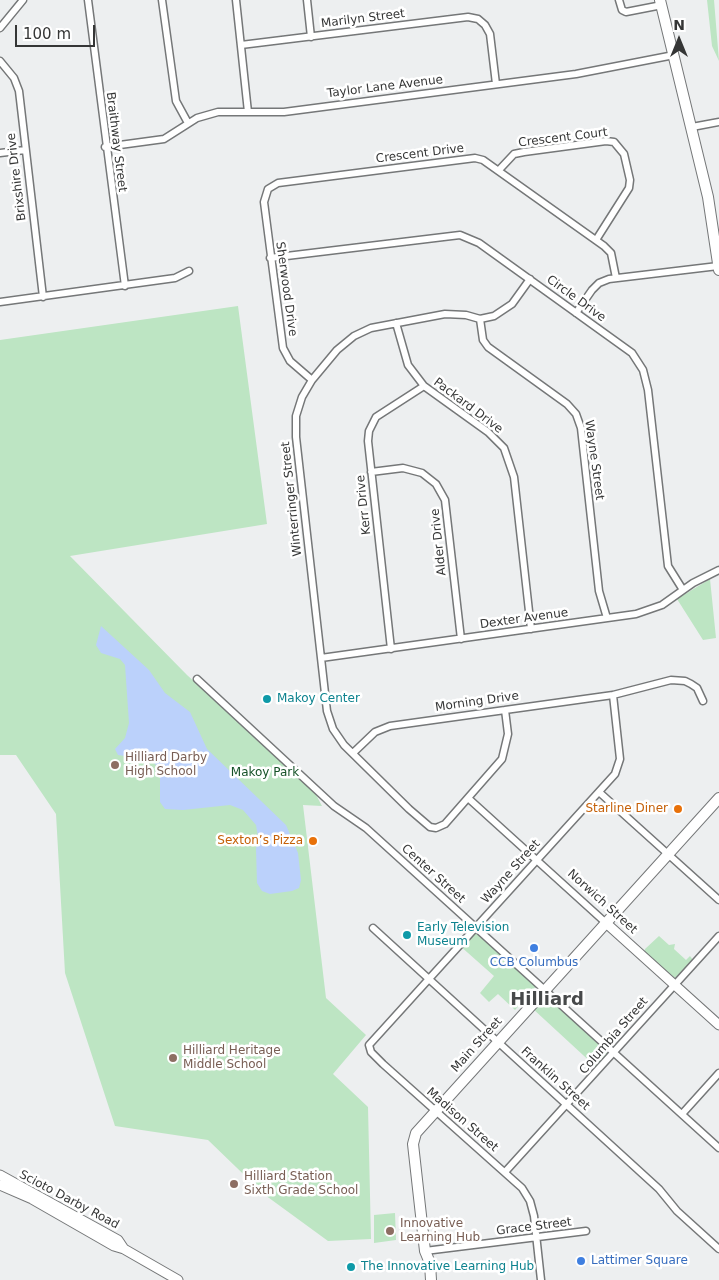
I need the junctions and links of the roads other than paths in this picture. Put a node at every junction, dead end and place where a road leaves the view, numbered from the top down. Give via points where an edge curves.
1 (23, 0) edge
2 (88, 0) edge
3 (162, 0) edge
4 (236, 0) edge
5 (307, 0) edge
6 (618, 0) edge
7 (661, 3) edge
8 (0, 28) edge
9 (311, 36) junction
10 (241, 45) junction
11 (674, 55) junction
12 (0, 61) edge
13 (496, 84) junction
14 (248, 112) junction
15 (719, 122) edge
16 (188, 123) junction
17 (692, 127) junction
18 (105, 148) junction
19 (25, 150) junction
20 (0, 153) edge
21 (499, 170) junction
22 (268, 189) joint
23 (596, 240) junction
24 (270, 258) junction
25 (718, 266) edge
26 (719, 270) edge
27 (189, 271) dead end
28 (616, 278) junction
29 (530, 279) junction
30 (125, 286) junction
31 (43, 297) junction
32 (0, 302) edge
33 (576, 312) junction
34 (480, 319) junction
35 (396, 323) junction
36 (312, 380) junction
37 (424, 386) junction
38 (371, 472) junction
39 (719, 570) edge
40 (683, 590) junction
41 (607, 618) junction
42 (531, 629) junction
43 (461, 639) junction
44 (391, 649) junction
45 (321, 658) junction
46 (197, 679) dead end
47 (613, 695) junction
48 (703, 701) dead end
49 (505, 710) junction
50 (353, 753) junction
51 (599, 792) junction
52 (468, 798) junction
53 (719, 798) edge
54 (668, 854) junction
55 (537, 860) junction
56 (719, 900) edge
57 (606, 923) junction
58 (475, 927) junction
59 (373, 928) dead end
60 (719, 936) edge
61 (428, 980) junction
62 (674, 985) junction
63 (545, 989) junction
64 (719, 1025) edge
65 (497, 1042) junction
66 (369, 1045) joint
67 (612, 1052) junction
68 (719, 1073) edge
69 (566, 1105) junction
70 (434, 1111) junction
71 (682, 1114) junction
72 (719, 1148) edge
73 (505, 1172) junction
74 (0, 1175) edge
75 (0, 1185) edge
76 (586, 1231) dead end
77 (536, 1238) junction
78 (124, 1248) junction
79 (719, 1249) edge
80 (425, 1251) junction
81 (178, 1280) edge
82 (424, 1280) edge
83 (431, 1280) edge
84 (541, 1280) edge

1 - 8 street
2 - 18 street, Braithway Street
3 - 16 street via 176,102
4 - 10 street
5 - 9 street
6 - 7 street via 626,12
7 - 11 main road
9 - 10 street, Marilyn Street
9 - 13 street, Marilyn Street via 468,17 478,19 490,34
10 - 14 street
11 - 13 street, Taylor Lane Avenue via 576,74
11 - 17 main road
12 - 19 street, Brixshire Drive via 14,78 19,91
13 - 14 street, Taylor Lane Avenue via 284,112
14 - 16 street, Taylor Lane Avenue via 207,114
15 - 17 street
16 - 18 street, Taylor Lane Avenue via 164,139
17 - 25 main road via 711,210
18 - 30 street, Braithway Street
19 - 20 street
19 - 31 street, Brixshire Drive
21 - 22 street, Crescent Drive via 475,158 278,183
21 - 23 street, Crescent Drive
21 - 23 street, Crescent Court via 514,154 614,142 624,154 629,188
22 - 24 street, Sherwood Drive via 264,202
23 - 28 street, Crescent Drive via 611,253
24 - 29 street, Circle Drive via 460,235 479,243
24 - 36 street, Sherwood Drive via 283,348 290,361
25 - 26 main road
25 - 28 street
27 - 30 street via 176,278
28 - 33 street via 599,283
29 - 33 street, Circle Drive
29 - 34 street via 512,304 499,313
30 - 31 street
31 - 32 street
33 - 40 street, Circle Drive via 632,353 643,370 648,390 666,557
34 - 35 street, Winterringer Street via 445,314
34 - 41 street, Wayne Street via 483,340 488,347 567,404 576,414 599,591
35 - 36 street, Winterringer Street via 371,328 354,336 337,350
35 - 37 street, Packard Drive via 408,365
36 - 45 street, Winterringer Street via 296,416 296,437
37 - 38 street, Kerr Drive via 376,417 368,441
37 - 42 street, Packard Drive via 488,432 504,448 514,476
38 - 43 street, Alder Drive via 403,468 422,473 436,484 445,500
38 - 44 street, Kerr Drive
39 - 40 street, Dexter Avenue
40 - 41 street, Dexter Avenue via 662,605 636,614
41 - 42 street, Dexter Avenue
42 - 43 street, Dexter Avenue
43 - 44 street, Dexter Avenue
44 - 45 street, Dexter Avenue
45 - 50 street, Winterringer Street via 332,729
46 - 58 street, Center Street via 334,806 366,828
47 - 48 street, Morning Drive via 678,680 697,688
47 - 49 street, Morning Drive
47 - 51 street, Wayne Street via 619,767
49 - 50 street, Morning Drive via 390,726 375,732
49 - 52 street via 508,734 502,759
50 - 52 street, Winterringer Street via 425,823 436,828 445,824
51 - 54 street
51 - 55 street, Wayne Street
52 - 55 street, Norwich Street
53 - 54 main road, Main Street
54 - 56 street
54 - 57 main road, Main Street
55 - 57 street, Norwich Street
55 - 58 street, Wayne Street
57 - 62 main road, Norwich Street
57 - 63 main road, Main Street
58 - 61 street, Wayne Street
58 - 63 street, Center Street
59 - 61 street, Franklin Street
60 - 62 street, Columbia Street
61 - 65 street, Franklin Street
61 - 66 street, Wayne Street
62 - 64 main road, Norwich Street
62 - 67 street, Columbia Street
63 - 65 main road, Main Street
63 - 67 street, Center Street
65 - 69 street, Franklin Street
65 - 70 main road, Main Street
66 - 70 street, Madison Street via 371,1052
67 - 69 street, Columbia Street
67 - 71 street, Center Street
68 - 71 street
69 - 73 street, Columbia Street
69 - 79 street, Franklin Street via 659,1189 677,1211
70 - 73 street, Madison Street
70 - 80 main road, Main Street via 419,1128 413,1141
71 - 72 street, Center Street
73 - 77 street, Madison Street via 530,1201
74 - 78 main road, Scioto Darby Road via 118,1240
75 - 78 main road, Scioto Darby Road via 32,1199 114,1246
76 - 77 street, Grace Street
77 - 80 street, Grace Street
77 - 84 street, Madison Street
78 - 81 main road, Scioto Darby Road
80 - 82 main road, Main Street
80 - 83 main road, Main Street

